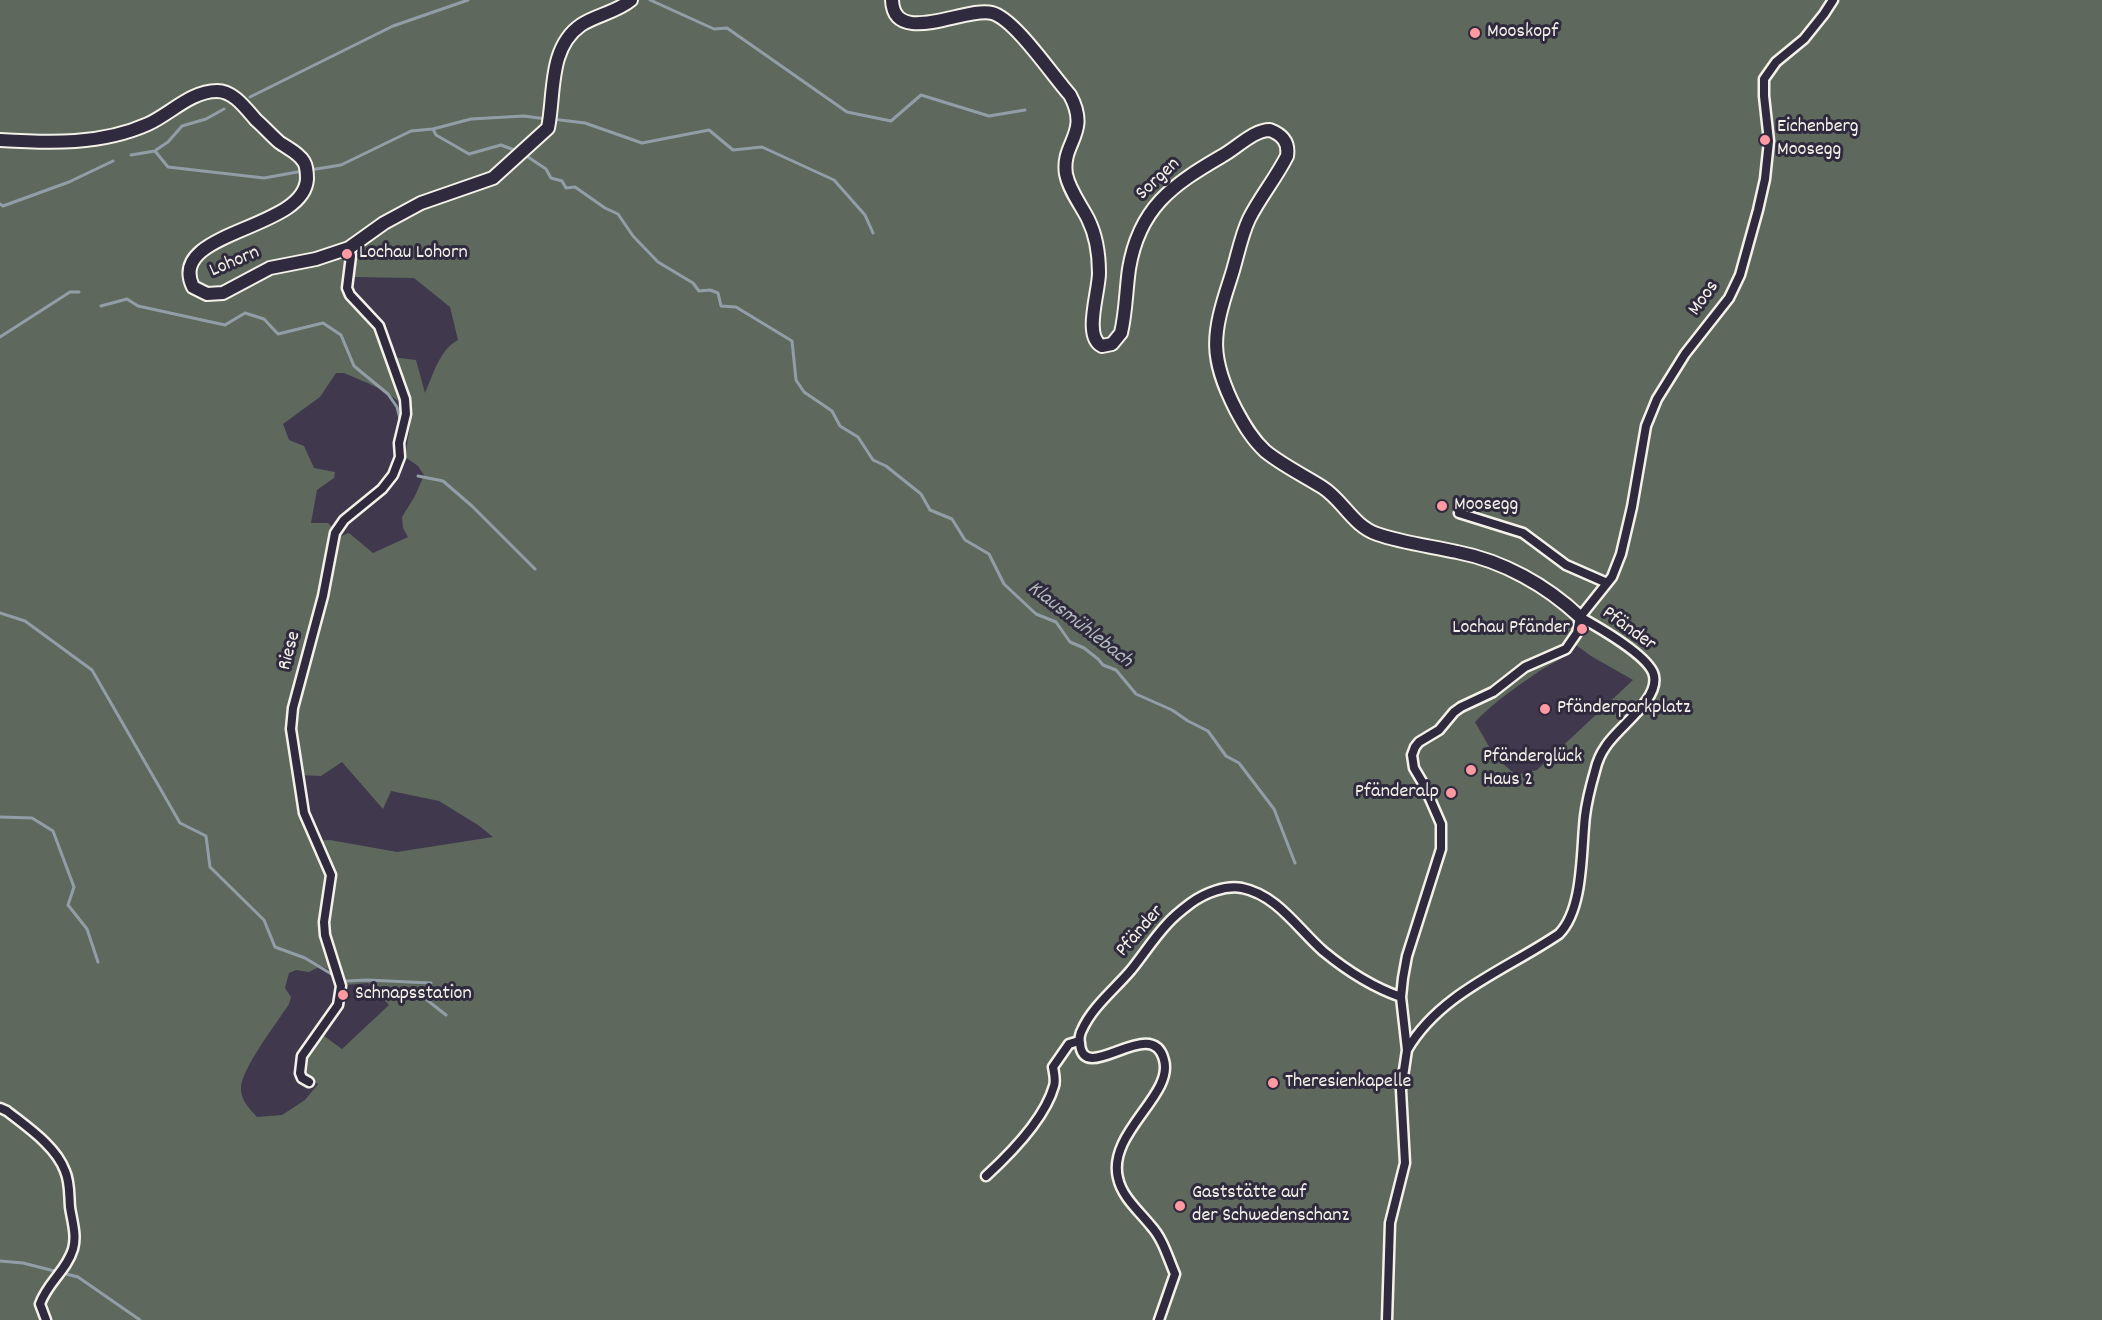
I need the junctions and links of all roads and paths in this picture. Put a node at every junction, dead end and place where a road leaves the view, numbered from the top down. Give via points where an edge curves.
1 (631, 0) edge
2 (892, 0) edge
3 (1833, 0) edge
4 (0, 140) edge
5 (349, 248) junction
6 (1459, 513) dead end
7 (1607, 583) junction
8 (1580, 617) junction
9 (1401, 997) junction
10 (1079, 1041) junction
11 (1407, 1050) junction
12 (309, 1082) dead end
13 (0, 1108) edge
14 (986, 1176) dead end
15 (46, 1320) edge
16 (1159, 1320) edge
17 (1387, 1320) edge

1 - 5 street, Lohorn via 572,32 555,68 549,126 521,154 493,178 421,203
2 - 8 street, Sorgen via 900,18 913,24 925,25 975,12 1000,16 1070,95 1079,118 1066,174 1089,220 1096,246 1099,284 1091,329 1102,346 1112,344 1121,333 1134,246 1156,205 1184,178 1255,135 1270,130 1283,137 1287,156 1248,220 1221,304 1216,350 1220,376 1247,431 1268,454 1333,494 1370,531 1472,555 1505,567 1544,589
3 - 7 street, Moos via 1804,39 1776,62 1764,79 1769,141 1765,179 1743,264 1729,298 1685,354 1652,412 1621,554
4 - 5 street, Lohorn via 94,141 147,124 192,98 224,92 303,160 304,192 287,209 204,250 190,268 193,287 207,294 223,293 270,268
5 - 12 street, Riese via 347,288 379,326 405,399 406,414 400,457 393,475 335,533 323,597 293,708 291,729 304,813 331,875 325,935 341,986 338,1005 302,1056 300,1073
6 - 7 street via 1522,533 1566,565
7 - 8 street, Moos
8 - 9 street, Pfänder via 1577,633 1566,649 1525,667 1493,692 1461,707 1439,730 1414,747 1412,761 1441,824 1442,849 1407,956
8 - 11 street, Pfänder via 1645,660 1653,671 1655,685 1647,701 1612,739 1597,763 1585,813 1573,914 1559,934 1463,992 1426,1024
9 - 10 street, Pfänder via 1353,973 1268,898 1240,888 1226,888 1193,902 1168,922 1095,1010
9 - 11 street, Pfänder
10 - 14 street, Pfänder via 1069,1044 1053,1067 1055,1084 1035,1123
10 - 16 street via 1082,1052 1091,1058 1145,1043 1157,1048 1164,1059 1163,1079 1129,1132 1117,1167 1122,1190 1159,1237 1175,1274
11 - 17 street, Pfänder via 1401,1090 1405,1163 1390,1223
13 - 15 street via 36,1134 65,1169 74,1249 40,1304

